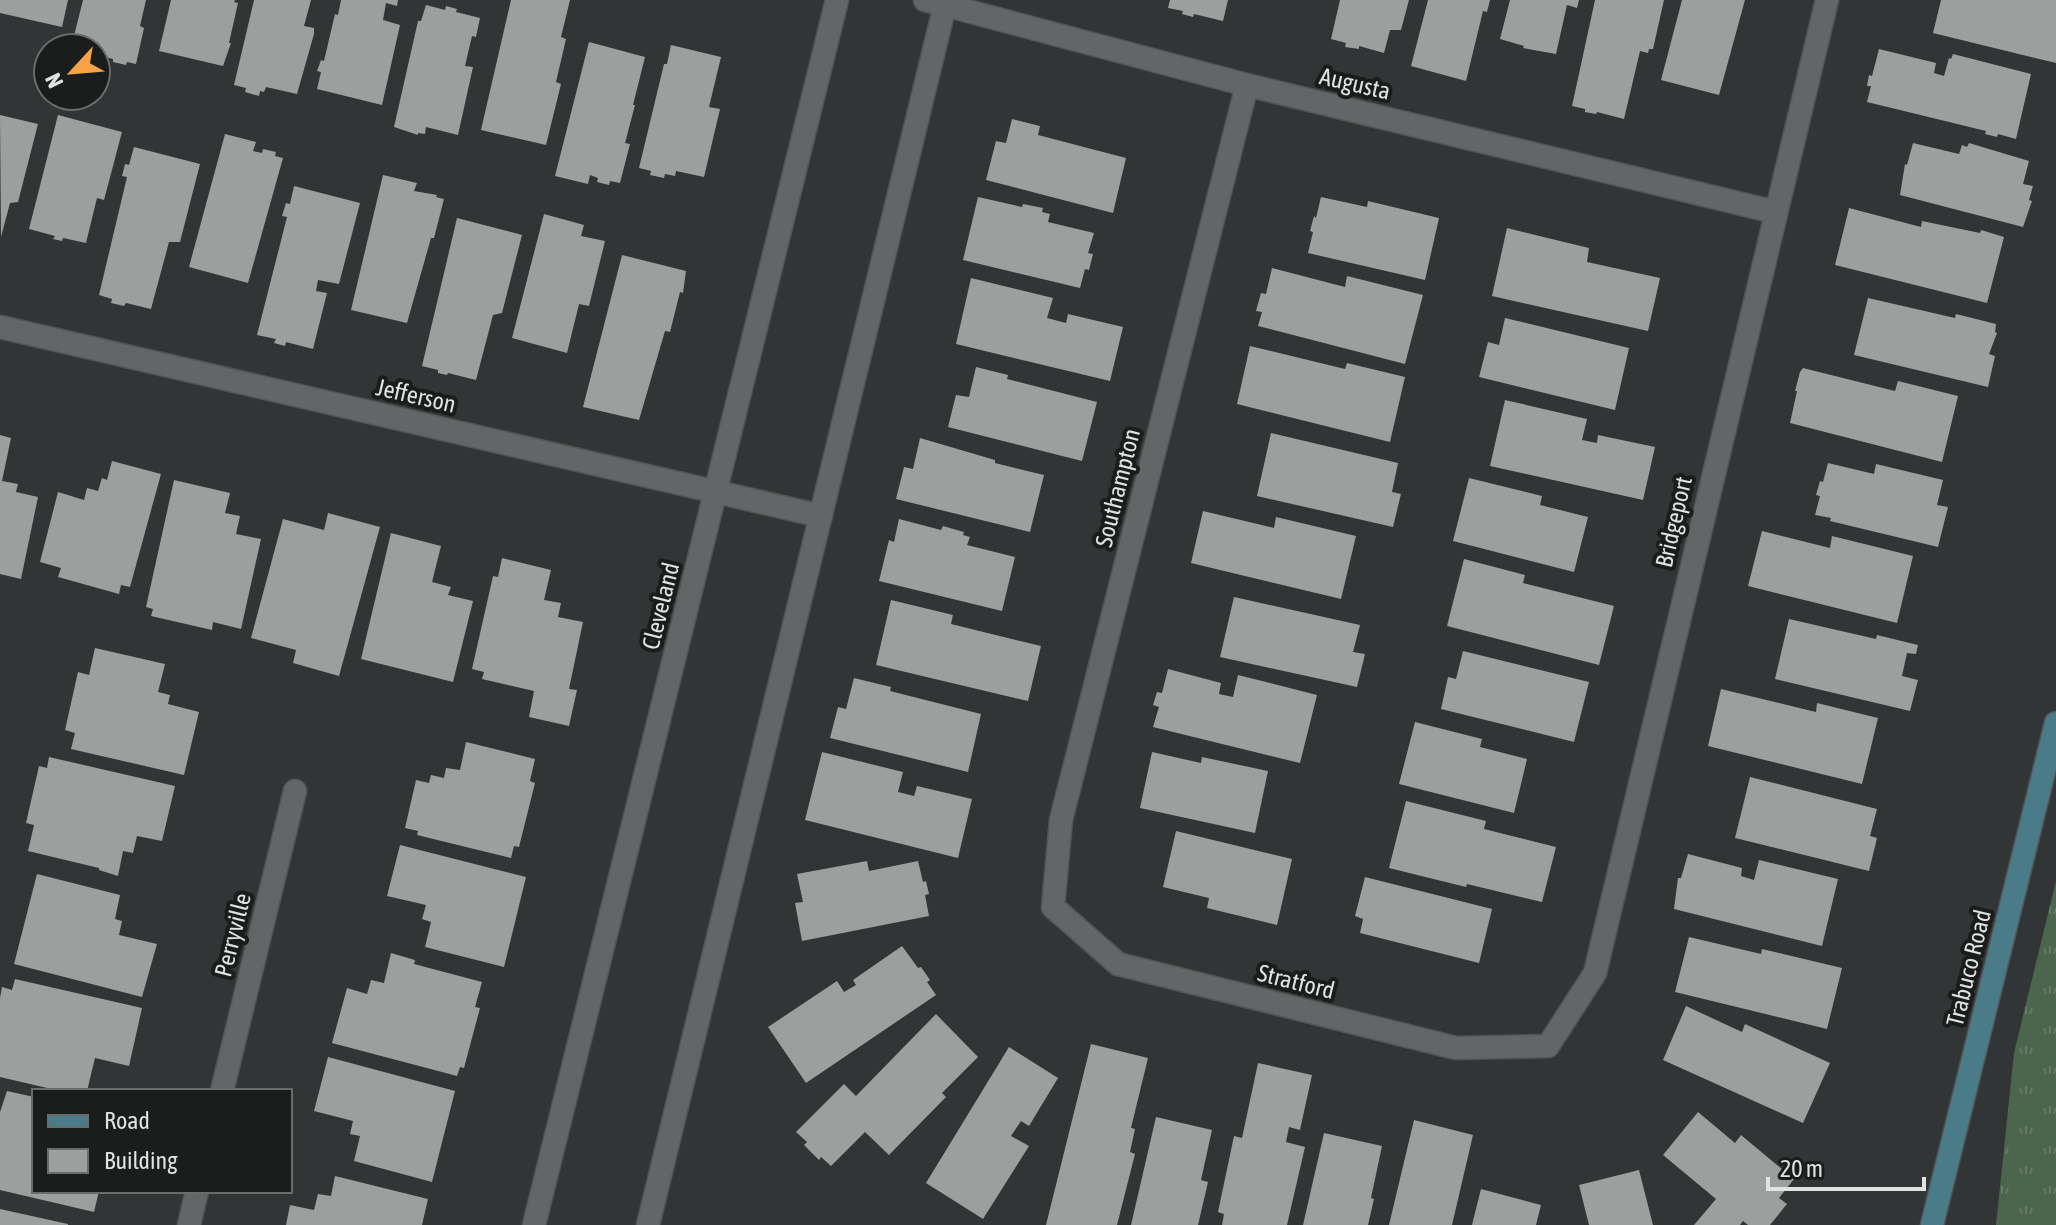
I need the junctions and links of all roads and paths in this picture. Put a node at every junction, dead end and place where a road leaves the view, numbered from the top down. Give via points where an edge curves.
1 (837, 0) edge
2 (1827, 0) edge
3 (935, 2) edge
4 (1247, 85) junction
5 (1775, 212) junction
6 (0, 327) edge
7 (716, 492) junction
8 (821, 516) junction
9 (2056, 723) edge
10 (295, 791) dead end
11 (1053, 907) joint
12 (1548, 1046) joint
13 (222, 1089) edge
14 (197, 1193) edge
15 (189, 1225) edge
16 (534, 1225) edge
17 (648, 1225) edge
18 (1932, 1225) edge

1 - 7 street, Cleveland
2 - 5 street, Bridgeport
3 - 4 street, Augusta
3 - 8 street
4 - 5 street, Augusta
4 - 11 street, Southampton via 1061,820
5 - 12 street, Bridgeport via 1595,973
6 - 7 street, Jefferson
7 - 8 street, Jefferson
7 - 16 street, Cleveland
8 - 17 street
9 - 18 main road, Trabuco Road
10 - 13 street, Perryville
11 - 12 street, Stratford via 1118,964 1456,1048
14 - 15 street

